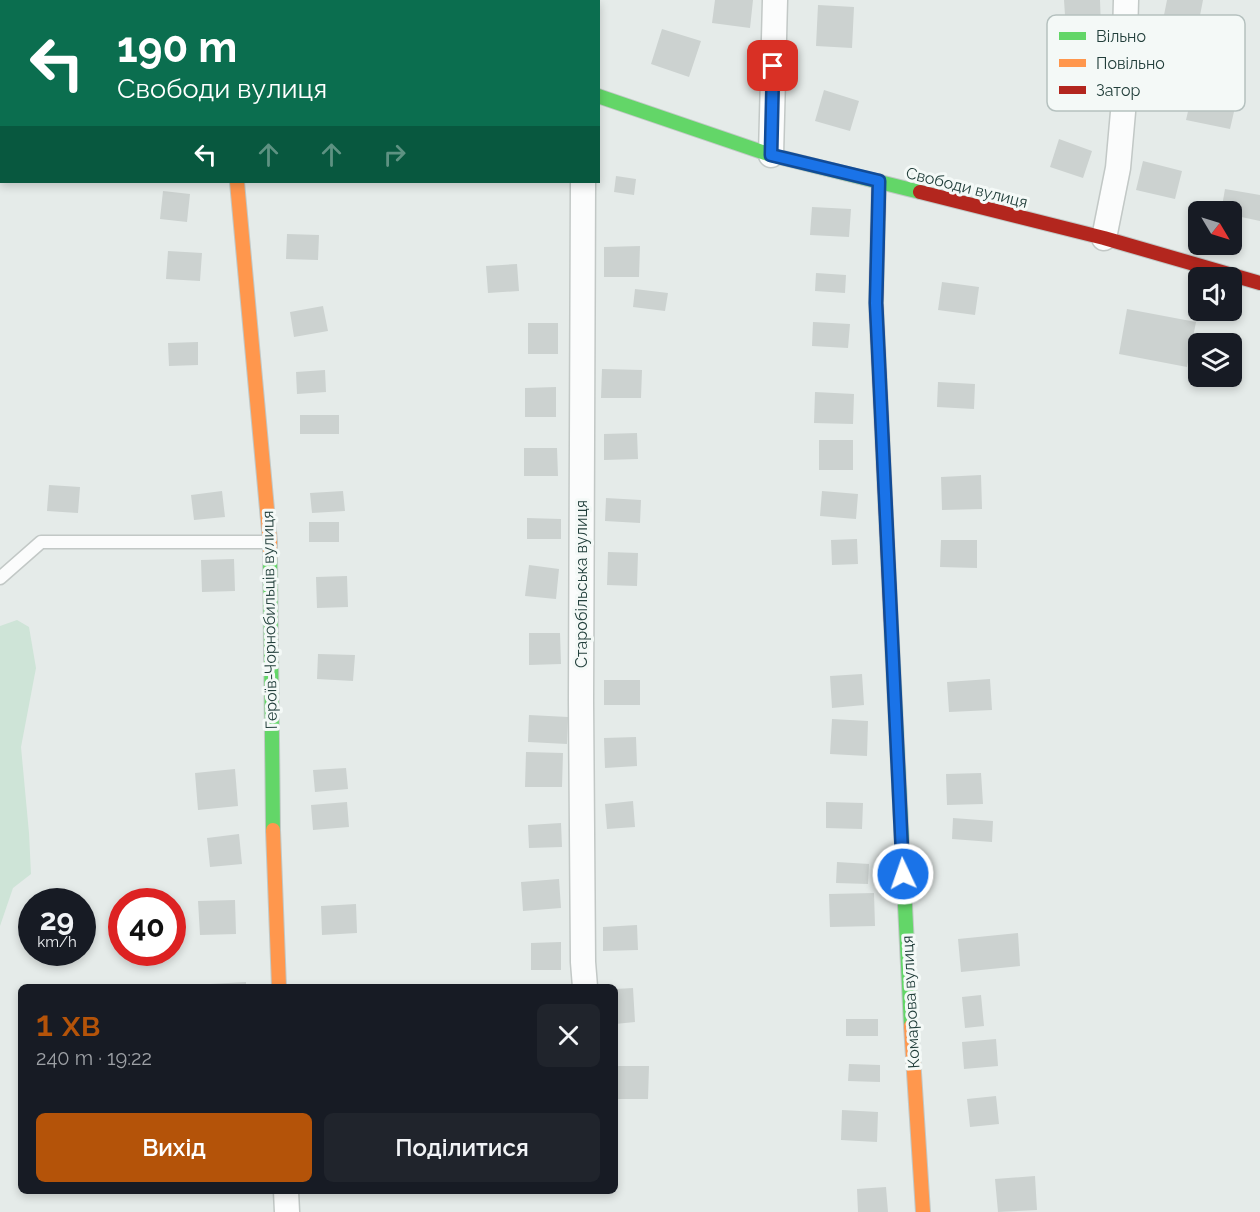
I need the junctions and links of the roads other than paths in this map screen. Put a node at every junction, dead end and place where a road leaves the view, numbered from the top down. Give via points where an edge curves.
1 (775, 0) edge
2 (1126, 0) edge
3 (1126, 15) edge
4 (600, 97) edge
5 (1123, 111) edge
6 (771, 155) junction
7 (879, 181) junction
8 (237, 183) edge
9 (583, 183) edge
10 (1104, 238) junction
11 (1260, 283) edge
12 (270, 542) junction
13 (0, 578) edge
14 (279, 984) edge
15 (585, 984) edge
16 (286, 1194) edge
17 (287, 1212) edge
18 (923, 1212) edge

1 - 6 street
2 - 3 street
4 - 6 street, Свободи вулиця
5 - 10 street via 1118,168
6 - 7 street, Свободи вулиця
7 - 10 street, Свободи вулиця
7 - 18 street, Комарова вулиця via 876,315 907,970
8 - 12 street, Героїв-Чорнобильців вулиця
9 - 15 street, Старобільська вулиця via 581,712
10 - 11 street, Свободи вулиця
12 - 13 lane via 41,542
12 - 14 street, Героїв-Чорнобильців вулиця
16 - 17 street

